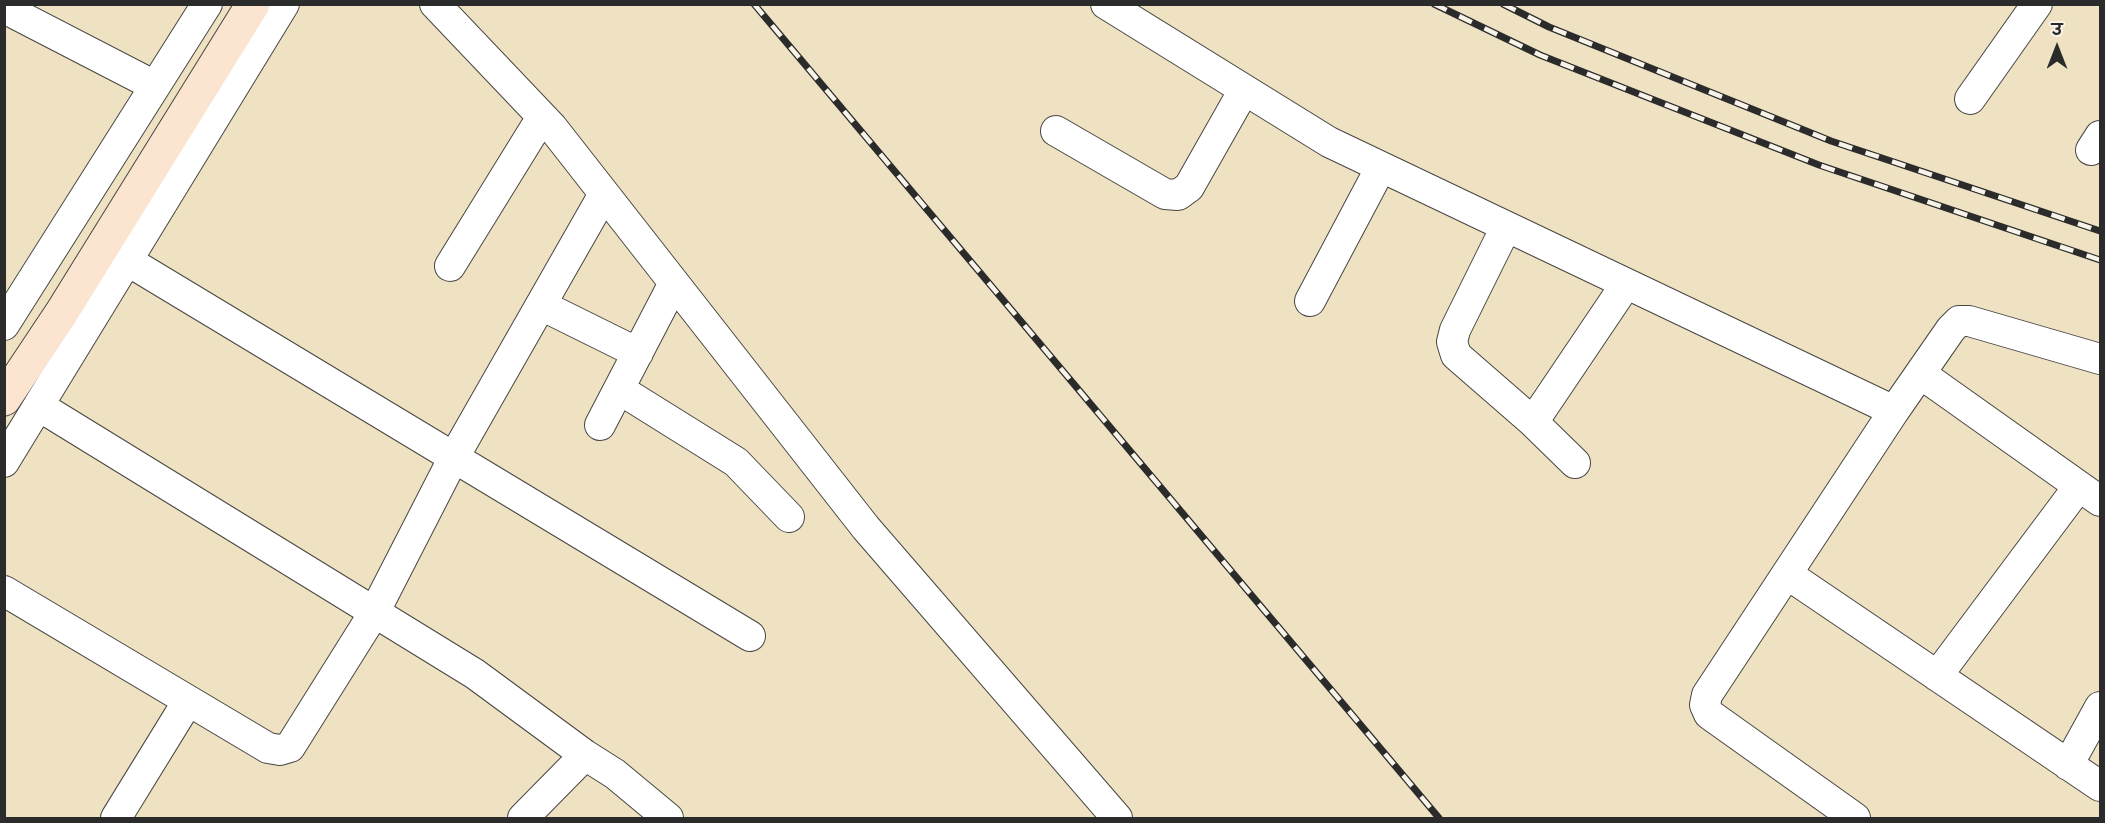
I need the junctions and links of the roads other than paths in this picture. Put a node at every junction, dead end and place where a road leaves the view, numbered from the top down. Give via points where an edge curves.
1 (207, 4) edge
2 (253, 4) edge
3 (284, 4) edge
4 (435, 4) edge
5 (1106, 4) edge
6 (2037, 4) edge
7 (4, 8) edge
8 (155, 86) junction
9 (1244, 90) junction
10 (1970, 99) dead end
11 (542, 117) junction
12 (1056, 131) dead end
13 (1381, 167) junction
14 (604, 194) junction
15 (1506, 227) junction
16 (128, 261) junction
17 (450, 266) dead end
18 (674, 283) junction
19 (1626, 284) junction
20 (1310, 301) dead end
21 (541, 304) junction
22 (4, 325) edge
23 (638, 353) junction
24 (2100, 359) edge
25 (1921, 374) junction
26 (619, 389) junction
27 (4, 399) edge
28 (39, 406) junction
29 (1894, 411) junction
30 (1533, 422) junction
31 (600, 425) dead end
32 (454, 458) junction
33 (4, 462) edge
34 (1575, 464) dead end
35 (2090, 493) edge
36 (789, 518) dead end
37 (1787, 574) junction
38 (4, 591) edge
39 (374, 613) junction
40 (750, 636) dead end
41 (1937, 676) junction
42 (188, 701) junction
43 (2100, 707) edge
44 (585, 755) junction
45 (2068, 765) junction
46 (2100, 786) edge
47 (116, 819) edge
48 (523, 819) edge
49 (668, 819) edge
50 (1117, 819) edge
51 (1855, 819) edge

1 - 8 street
2 - 27 main road
3 - 16 street
4 - 11 street
5 - 9 street
6 - 10 street
7 - 8 street
8 - 22 street
9 - 12 street via 1189,187 1178,195 1165,194
9 - 13 street via 1329,142
11 - 14 street
11 - 17 street
13 - 15 street
13 - 20 street
14 - 18 street
14 - 21 street
15 - 19 street
15 - 30 street via 1452,342 1456,355
16 - 28 street
16 - 32 street
18 - 23 street
18 - 50 street via 866,528
19 - 29 street
19 - 30 street
21 - 23 street
21 - 32 street
23 - 26 street
24 - 25 street via 1959,321
25 - 29 street
25 - 35 street
26 - 31 street
26 - 36 street via 736,462
28 - 33 street
28 - 39 street
29 - 37 street
30 - 34 street
32 - 39 street
32 - 40 street
35 - 41 street
37 - 41 street
37 - 51 street via 1704,705 1709,714
38 - 42 street
39 - 42 street via 290,747 268,748
39 - 44 street via 475,674
41 - 45 street
42 - 47 street
43 - 45 street
44 - 48 street
44 - 49 street via 615,774
45 - 46 street

